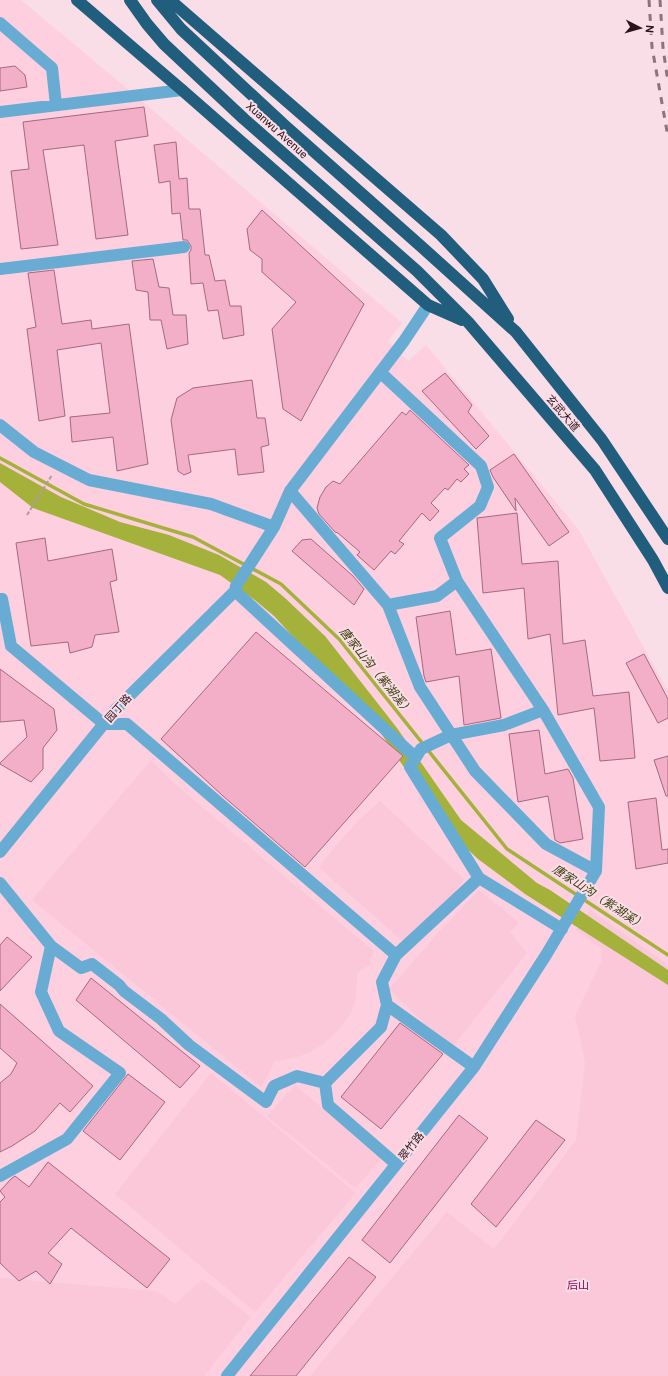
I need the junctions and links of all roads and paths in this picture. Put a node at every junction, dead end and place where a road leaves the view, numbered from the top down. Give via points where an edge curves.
1 (77, 0) edge
2 (130, 0) edge
3 (157, 0) edge
4 (170, 0) edge
5 (0, 23) edge
6 (182, 90) junction
7 (56, 105) junction
8 (0, 112) edge
9 (184, 247) dead end
10 (424, 249) joint
11 (0, 269) edge
12 (417, 271) joint
13 (428, 305) junction
14 (468, 322) junction
15 (516, 332) junction
16 (380, 372) junction
17 (0, 425) edge
18 (51, 478) dead end
19 (290, 491) junction
20 (27, 515) dead end
21 (274, 527) junction
22 (668, 539) edge
23 (457, 581) junction
24 (668, 588) edge
25 (235, 591) junction
26 (0, 599) edge
27 (388, 605) junction
28 (543, 710) junction
29 (104, 724) junction
30 (451, 735) junction
31 (418, 753) junction
32 (0, 852) edge
33 (596, 871) junction
34 (479, 878) junction
35 (0, 883) edge
36 (562, 929) junction
37 (51, 946) junction
38 (396, 955) junction
39 (387, 1005) junction
40 (474, 1067) junction
41 (325, 1083) junction
42 (396, 1164) junction
43 (0, 1176) edge
44 (227, 1376) edge

1 - 6 highway
2 - 12 highway, Xuanwu Avenue via 147,24 170,49 244,119
3 - 10 highway, Xuanwu Avenue via 181,29
4 - 15 highway via 441,235 483,279
5 - 7 lane via 52,68
6 - 7 lane
6 - 13 highway
7 - 8 lane
9 - 11 lane
10 - 15 highway, 玄武大道
12 - 14 highway, 玄武大道
13 - 14 highway
13 - 16 lane, 园丁路
14 - 24 highway, 玄武大道 via 595,470
15 - 22 highway, 玄武大道 via 602,440
16 - 19 lane, 园丁路
16 - 23 lane via 481,466 488,487 480,506 440,538
17 - 21 lane via 34,452 89,480 211,504
18 - 20 path
19 - 21 lane, 园丁路
19 - 27 lane
21 - 25 lane, 园丁路 via 244,572
23 - 27 lane via 437,596
23 - 28 lane
25 - 29 lane, 园丁路
25 - 31 lane
26 - 29 lane via 11,646
27 - 30 lane via 420,687
28 - 30 lane via 504,725
28 - 33 lane via 599,808
29 - 32 lane, 园丁路
29 - 38 lane via 126,724
30 - 31 lane
30 - 33 lane via 475,771 546,844
31 - 34 lane via 410,767
33 - 36 lane, 翠竹路
34 - 36 lane
34 - 38 lane
35 - 37 lane
36 - 40 lane, 翠竹路
37 - 41 lane via 81,968 92,964 161,1019 189,1045 266,1102 274,1086 297,1076
37 - 43 lane via 41,992 59,1031 120,1073 67,1139
38 - 39 lane via 382,982
39 - 40 lane
39 - 41 lane via 381,1027
40 - 42 lane, 翠竹路
41 - 42 lane via 328,1105
42 - 44 lane, 翠竹路

